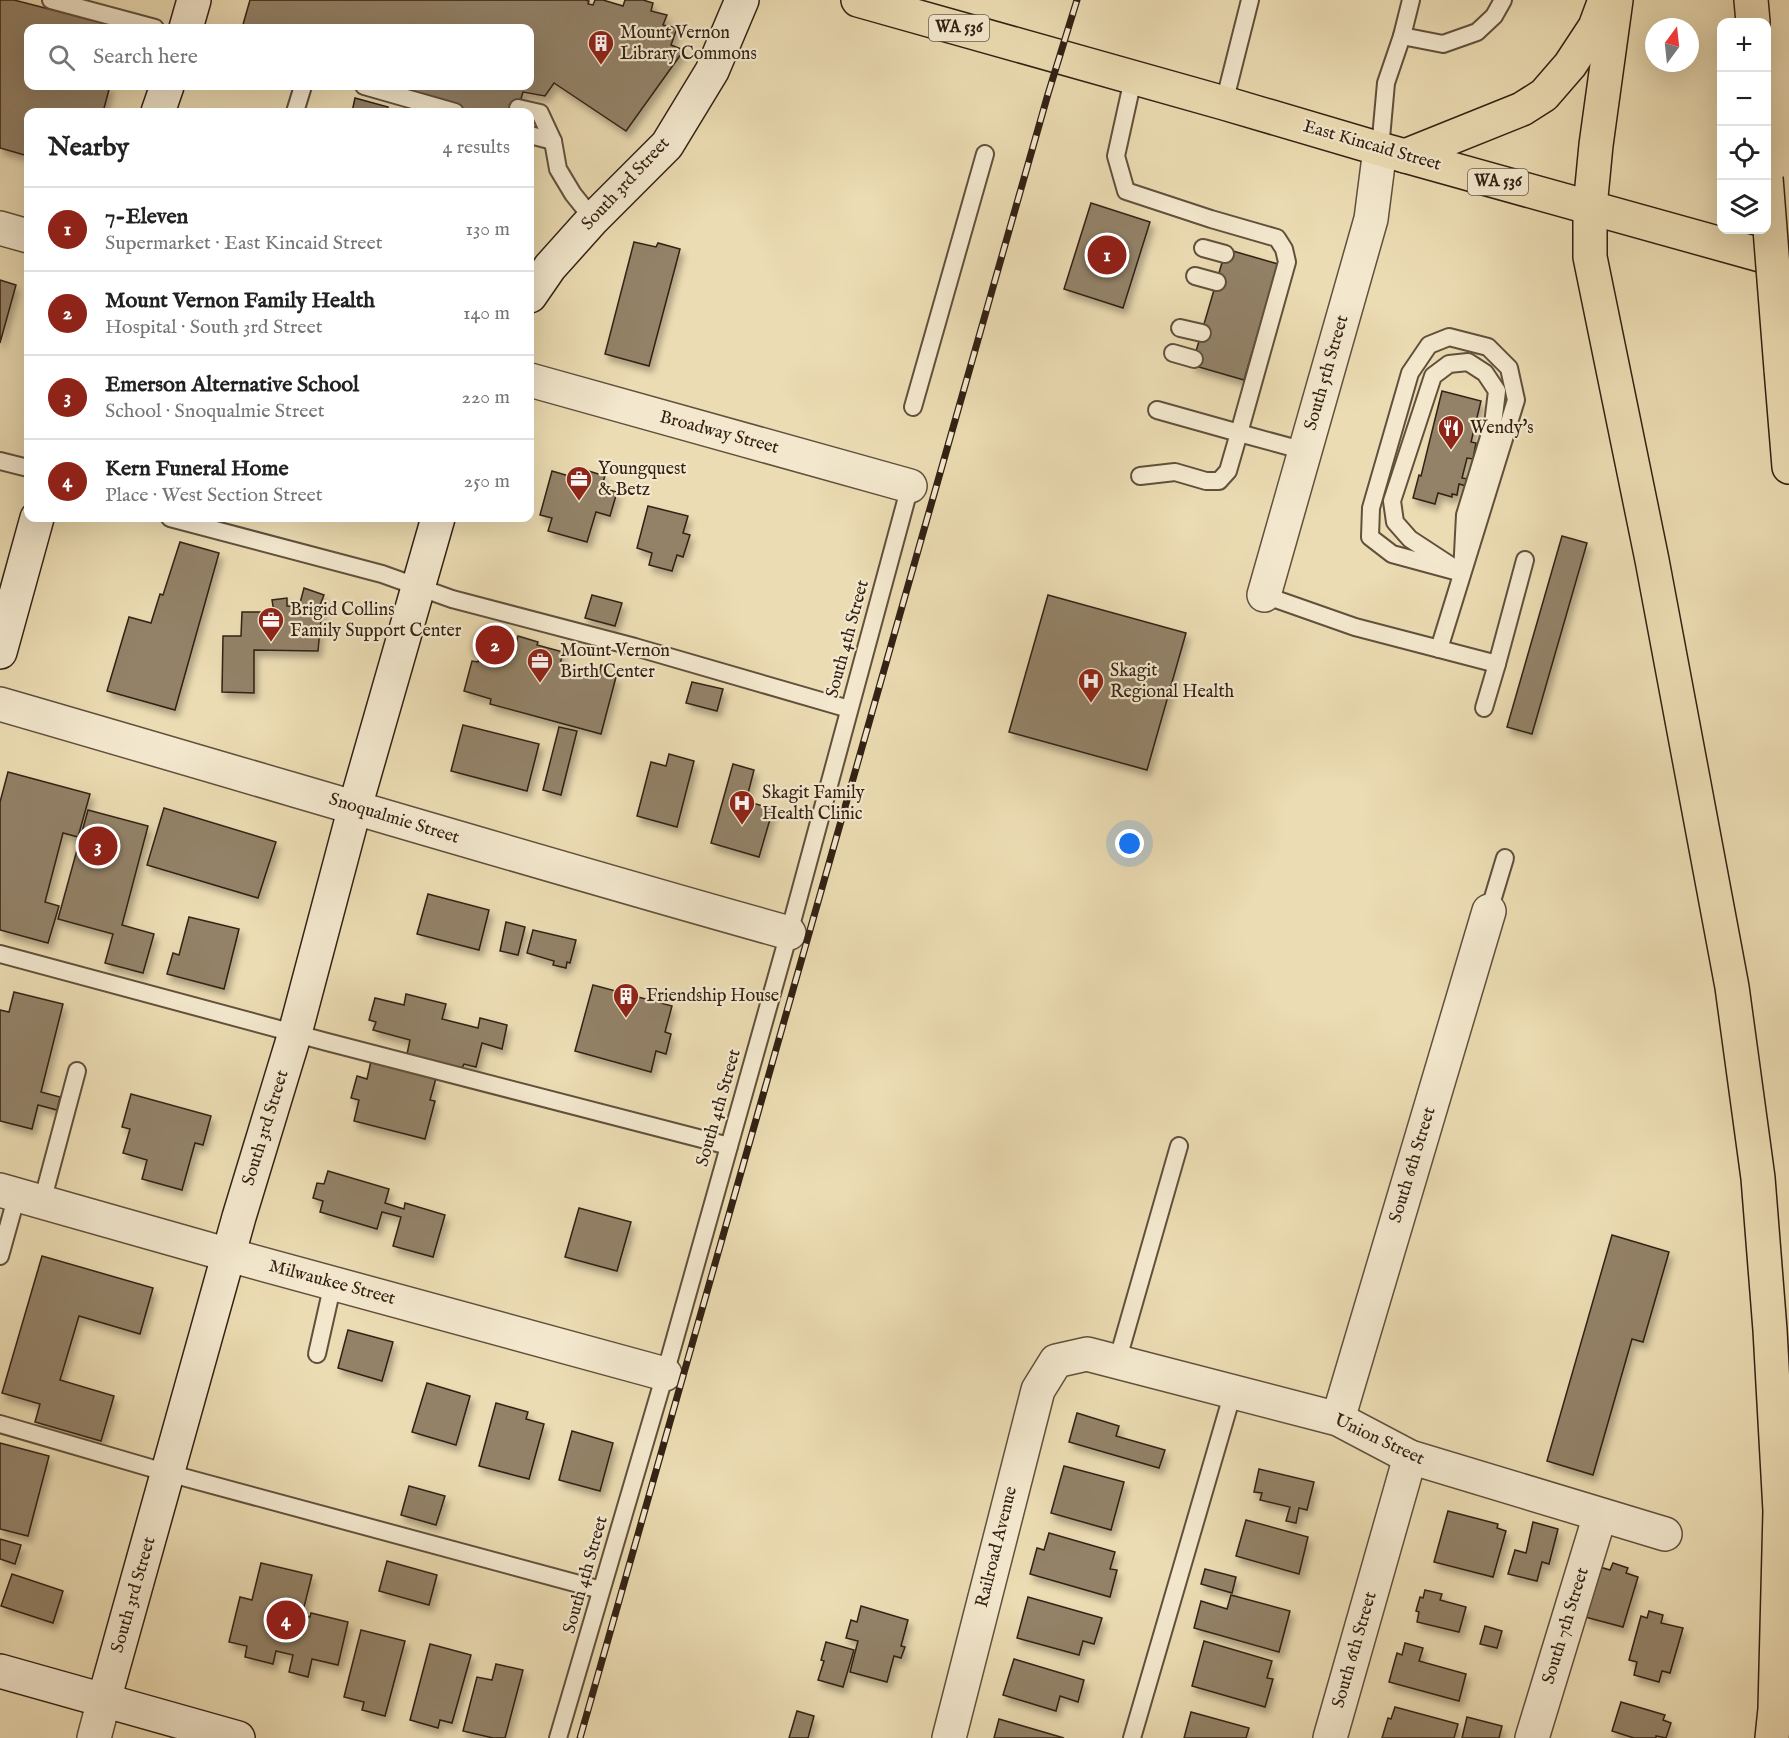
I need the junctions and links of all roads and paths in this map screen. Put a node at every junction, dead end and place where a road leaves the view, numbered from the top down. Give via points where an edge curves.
1 (51, 0) edge
2 (194, 0) edge
3 (742, 0) edge
4 (858, 0) edge
5 (1251, 0) edge
6 (1411, 0) edge
7 (1503, 0) edge
8 (1605, 0) edge
9 (1616, 0) edge
10 (1750, 0) edge
11 (1752, 18) edge
12 (140, 24) edge
13 (187, 24) edge
14 (1402, 36) junction
15 (1133, 79) junction
16 (166, 90) edge
17 (302, 90) edge
18 (378, 90) edge
19 (1224, 103) junction
20 (159, 108) edge
21 (296, 108) edge
22 (441, 108) edge
23 (534, 111) edge
24 (534, 136) edge
25 (553, 141) junction
26 (985, 153) dead end
27 (1393, 153) junction
28 (1767, 180) edge
29 (1590, 207) junction
30 (593, 219) junction
31 (0, 228) edge
32 (24, 235) edge
33 (1203, 248) dead end
34 (1224, 254) dead end
35 (1789, 263) edge
36 (1195, 276) dead end
37 (1217, 282) dead end
38 (534, 290) edge
39 (1180, 328) dead end
40 (1202, 333) dead end
41 (1173, 353) dead end
42 (1194, 359) dead end
43 (534, 381) edge
44 (914, 407) dead end
45 (1157, 410) dead end
46 (1239, 433) junction
47 (1305, 451) junction
48 (0, 460) edge
49 (24, 467) edge
50 (1789, 467) edge
51 (1140, 476) dead end
52 (910, 486) joint
53 (37, 522) edge
54 (185, 522) edge
55 (437, 522) edge
56 (1525, 560) dead end
57 (1462, 573) junction
58 (419, 587) junction
59 (1264, 596) joint
60 (1439, 649) junction
61 (0, 652) edge
62 (1497, 664) junction
63 (0, 704) edge
64 (1484, 708) dead end
65 (849, 709) junction
66 (355, 807) junction
67 (1505, 858) dead end
68 (1489, 910) joint
69 (789, 933) junction
70 (0, 954) edge
71 (295, 1033) junction
72 (77, 1071) dead end
73 (729, 1146) junction
74 (1179, 1146) dead end
75 (20, 1195) edge
76 (229, 1255) junction
77 (0, 1256) edge
78 (333, 1283) junction
79 (317, 1354) dead end
80 (1056, 1361) joint
81 (1116, 1362) junction
82 (665, 1374) junction
83 (1233, 1392) junction
84 (1338, 1419) junction
85 (0, 1424) edge
86 (1410, 1457) junction
87 (168, 1473) junction
88 (1600, 1515) junction
89 (1665, 1534) dead end
90 (602, 1590) junction
91 (0, 1671) edge
92 (104, 1700) junction
93 (94, 1738) edge
94 (238, 1738) edge
95 (558, 1738) edge
96 (949, 1738) edge
97 (1132, 1738) edge
98 (1330, 1738) edge
99 (1532, 1738) edge
100 (1772, 1738) edge

1 - 12 lane
2 - 13 street
3 - 30 street, South 3rd Street via 712,71 667,145
4 - 15 main road, East Kincaid Street / WA 536
5 - 19 lane
6 - 14 lane
7 - 14 lane via 1494,16 1477,32 1466,36 1443,44
8 - 27 main road via 1595,27 1544,95 1522,109
9 - 29 main road
10 - 11 main road
14 - 27 lane via 1386,84
15 - 19 main road, East Kincaid Street / WA 536
15 - 46 lane via 1116,156 1126,191 1277,238 1284,249 1287,262 1281,269 1258,348
16 - 20 street
17 - 21 lane
18 - 22 lane
19 - 27 main road, East Kincaid Street / WA 536
23 - 25 lane via 540,112
24 - 25 lane
25 - 30 lane via 558,169
26 - 44 lane
27 - 29 main road, East Kincaid Street / WA 536
27 - 47 street, South 5th Street
28 - 50 main road, bridge
29 - 35 main road, East Kincaid Street / WA 536
29 - 100 main road via 1590,258 1652,560 1732,987 1758,1178 1780,1511
30 - 38 street, South 3rd Street
31 - 32 street
33 - 34 lane
36 - 37 lane
39 - 40 lane
41 - 42 lane
43 - 52 street, Broadway Street
45 - 46 lane
46 - 47 lane
46 - 51 lane via 1228,471 1219,481 1175,471
47 - 59 street, South 5th Street
48 - 49 lane
52 - 65 lane, South 4th Street
53 - 61 street
54 - 58 lane
55 - 58 street, South 3rd Street
56 - 62 lane
57 - 57 lane via 1465,515 1493,424 1497,391 1485,373 1468,362 1449,364 1433,376 1392,501 1395,522 1410,539
57 - 57 lane via 1516,400 1509,368 1488,347 1449,337 1429,345 1410,373 1371,508 1370,537 1392,554
57 - 60 lane
58 - 65 lane
58 - 66 street, South 3rd Street
59 - 60 lane via 1355,627
60 - 62 lane
62 - 64 lane
63 - 66 street, Snoqualmie Street
65 - 69 lane, South 4th Street
66 - 69 street, Snoqualmie Street
66 - 71 street, South 3rd Street
67 - 68 lane
68 - 84 street, South 6th Street
69 - 73 lane, South 4th Street
70 - 71 lane
71 - 73 lane
71 - 76 street, South 3rd Street
72 - 75 lane
73 - 82 lane, South 4th Street
74 - 81 lane
75 - 76 street, Milwaukee Street
75 - 77 lane
76 - 78 street, Milwaukee Street
76 - 87 street, South 3rd Street
78 - 79 lane
78 - 82 street, Milwaukee Street
80 - 81 street, Union Street via 1087,1354
80 - 96 street, Railroad Avenue via 1038,1390
81 - 83 street, Union Street
82 - 90 lane, South 4th Street
83 - 84 street, Union Street
83 - 97 lane
84 - 86 street, Union Street
85 - 87 lane
86 - 88 street, Union Street
86 - 98 street, South 6th Street
87 - 90 lane
87 - 92 street, South 3rd Street
88 - 89 street, Union Street
88 - 99 street, South 7th Street
90 - 95 lane, South 4th Street
91 - 92 street
92 - 93 street, South 3rd Street
92 - 94 street

